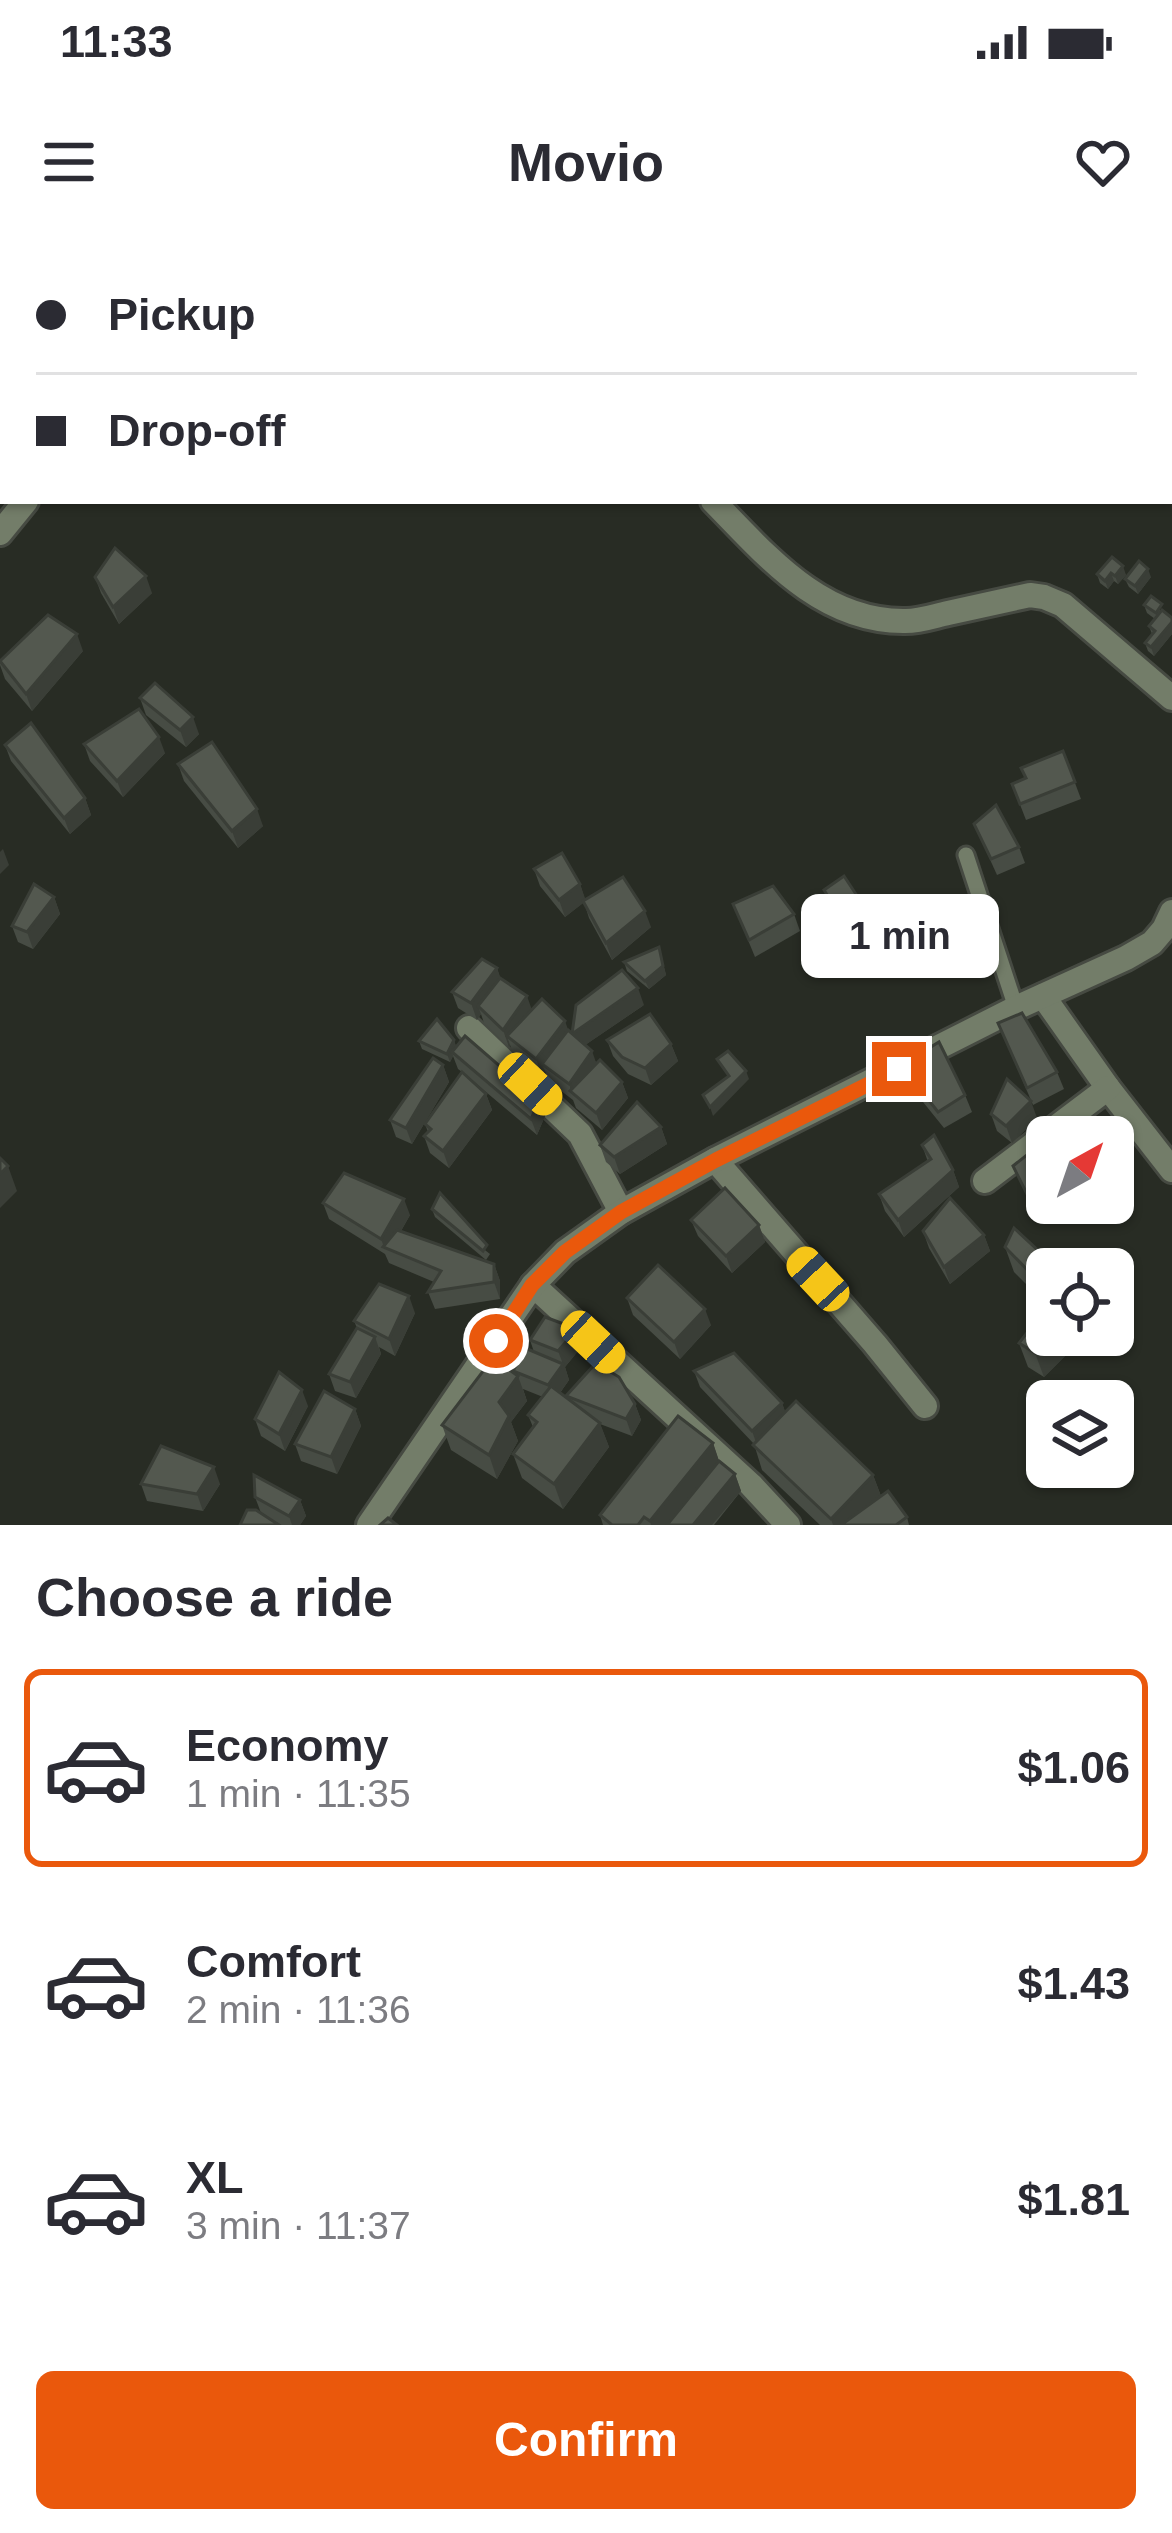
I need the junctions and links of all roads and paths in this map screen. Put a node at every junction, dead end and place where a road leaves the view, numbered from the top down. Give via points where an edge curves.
1 (24, 504) edge
2 (716, 504) edge
3 (0, 533) edge
4 (1172, 698) edge
5 (966, 855) dead end
6 (1172, 912) edge
7 (1043, 995) junction
8 (1016, 1008) junction
9 (469, 1028) dead end
10 (1108, 1088) junction
11 (716, 1160) junction
12 (1172, 1170) edge
13 (985, 1180) dead end
14 (621, 1212) junction
15 (532, 1285) junction
16 (925, 1406) dead end
17 (784, 1524) edge
18 (369, 1525) edge

1 - 3 street
2 - 4 street via 810,594 845,610 908,622 1044,597
5 - 8 lane
6 - 7 street via 1152,943
7 - 8 street
7 - 10 street
8 - 11 street
9 - 14 street via 580,1134
10 - 12 street
10 - 13 street
11 - 14 street
11 - 16 street
14 - 15 street
15 - 17 street
15 - 18 street

